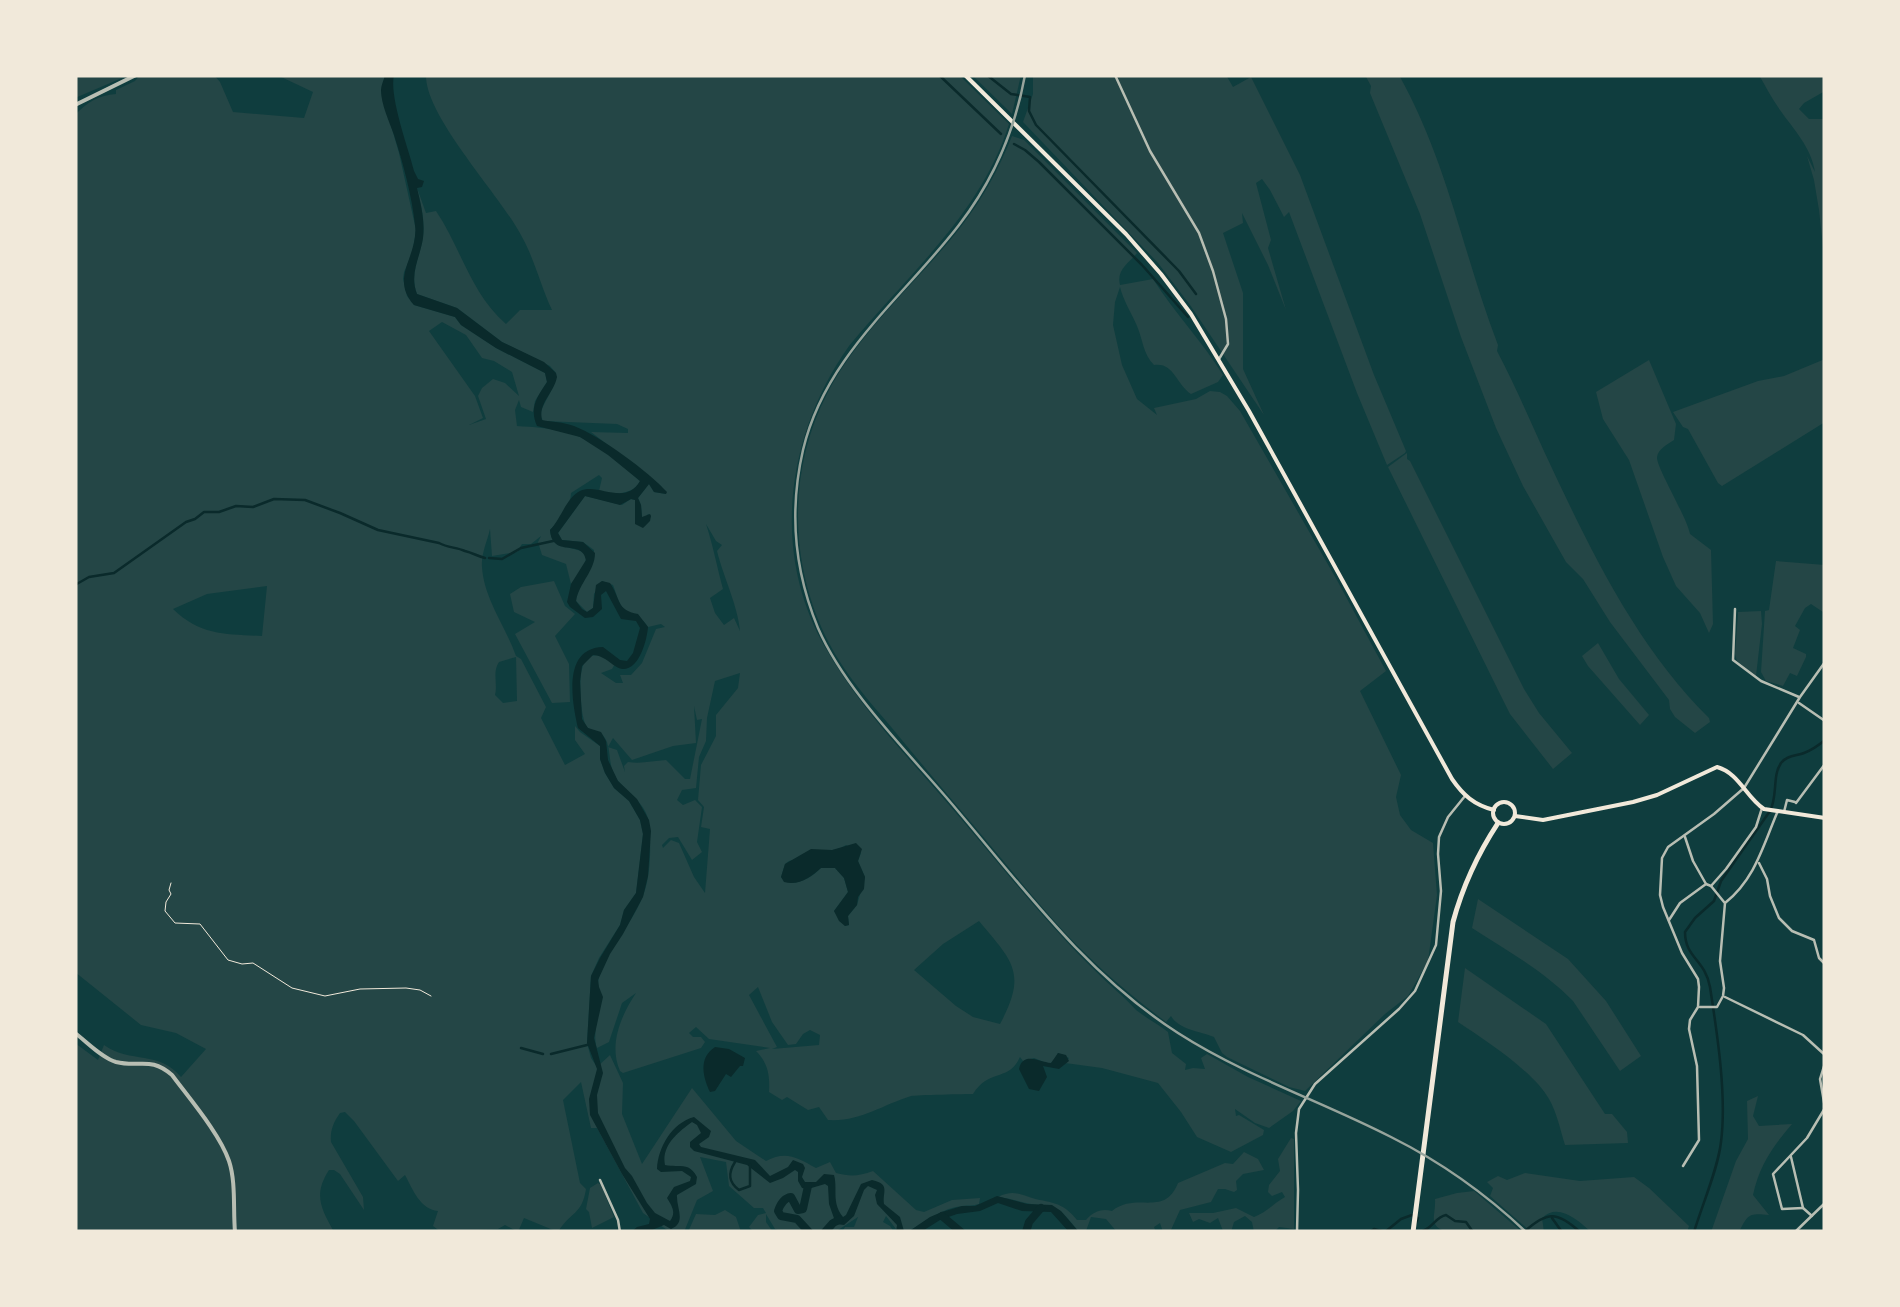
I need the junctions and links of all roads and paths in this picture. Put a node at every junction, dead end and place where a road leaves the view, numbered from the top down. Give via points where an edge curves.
1 (136, 75) edge
2 (966, 75) edge
3 (1115, 75) edge
4 (75, 105) edge
5 (1219, 359) junction
6 (1735, 609) dead end
7 (1825, 662) edge
8 (1799, 700) junction
9 (1825, 721) edge
10 (1825, 764) edge
11 (1744, 788) junction
12 (1465, 796) junction
13 (1796, 803) junction
14 (1764, 809) junction
15 (1494, 810) junction
16 (1778, 812) junction
17 (1796, 814) junction
18 (1515, 816) junction
19 (1825, 818) edge
20 (1498, 823) junction
21 (1684, 836) junction
22 (1759, 862) junction
23 (171, 883) dead end
24 (1709, 885) junction
25 (1725, 903) junction
26 (1668, 921) junction
27 (1825, 964) edge
28 (431, 996) dead end
29 (1723, 996) junction
30 (1698, 1007) junction
31 (75, 1033) edge
32 (1825, 1055) edge
33 (1825, 1063) edge
34 (1791, 1154) junction
35 (1683, 1166) dead end
36 (600, 1180) dead end
37 (1825, 1203) edge
38 (1803, 1208) junction
39 (1812, 1216) junction
40 (235, 1232) edge
41 (620, 1232) edge
42 (1297, 1232) edge
43 (1413, 1232) edge
44 (1794, 1232) edge

1 - 4 street
2 - 5 main road via 1136,244
3 - 5 street via 1213,270 1228,344
5 - 12 main road
6 - 8 street via 1733,660
7 - 8 street
8 - 9 street
8 - 11 street
10 - 13 street
11 - 14 main road
11 - 18 main road via 1715,767 1644,800 1539,820
11 - 21 street
12 - 15 main road
12 - 42 street via 1439,838 1436,945 1415,992 1315,1084 1298,1109
13 - 16 street via 1788,800
13 - 17 street
14 - 16 main road
14 - 24 street
15 - 18 main road via 1506,802
15 - 20 main road
16 - 17 main road
16 - 22 street
17 - 19 main road
18 - 20 main road
20 - 43 main road via 1476,856 1453,922
21 - 24 street
21 - 26 street via 1662,858 1660,895
22 - 25 street
22 - 27 street via 1779,918 1814,940
23 - 28 path via 166,911 175,923 200,924 228,960 253,963 292,988 325,996 406,988
24 - 25 street
24 - 26 street via 1680,903
25 - 29 street
26 - 30 street via 1699,982
29 - 30 street via 1714,1007
29 - 32 street via 1803,1035
30 - 35 street via 1690,1029 1699,1140
31 - 40 street via 110,1060 148,1062 172,1075 228,1158
33 - 34 street via 1825,1108
34 - 38 street
34 - 38 street via 1774,1179 1782,1210
36 - 41 street
37 - 39 street
38 - 39 street
39 - 44 street

